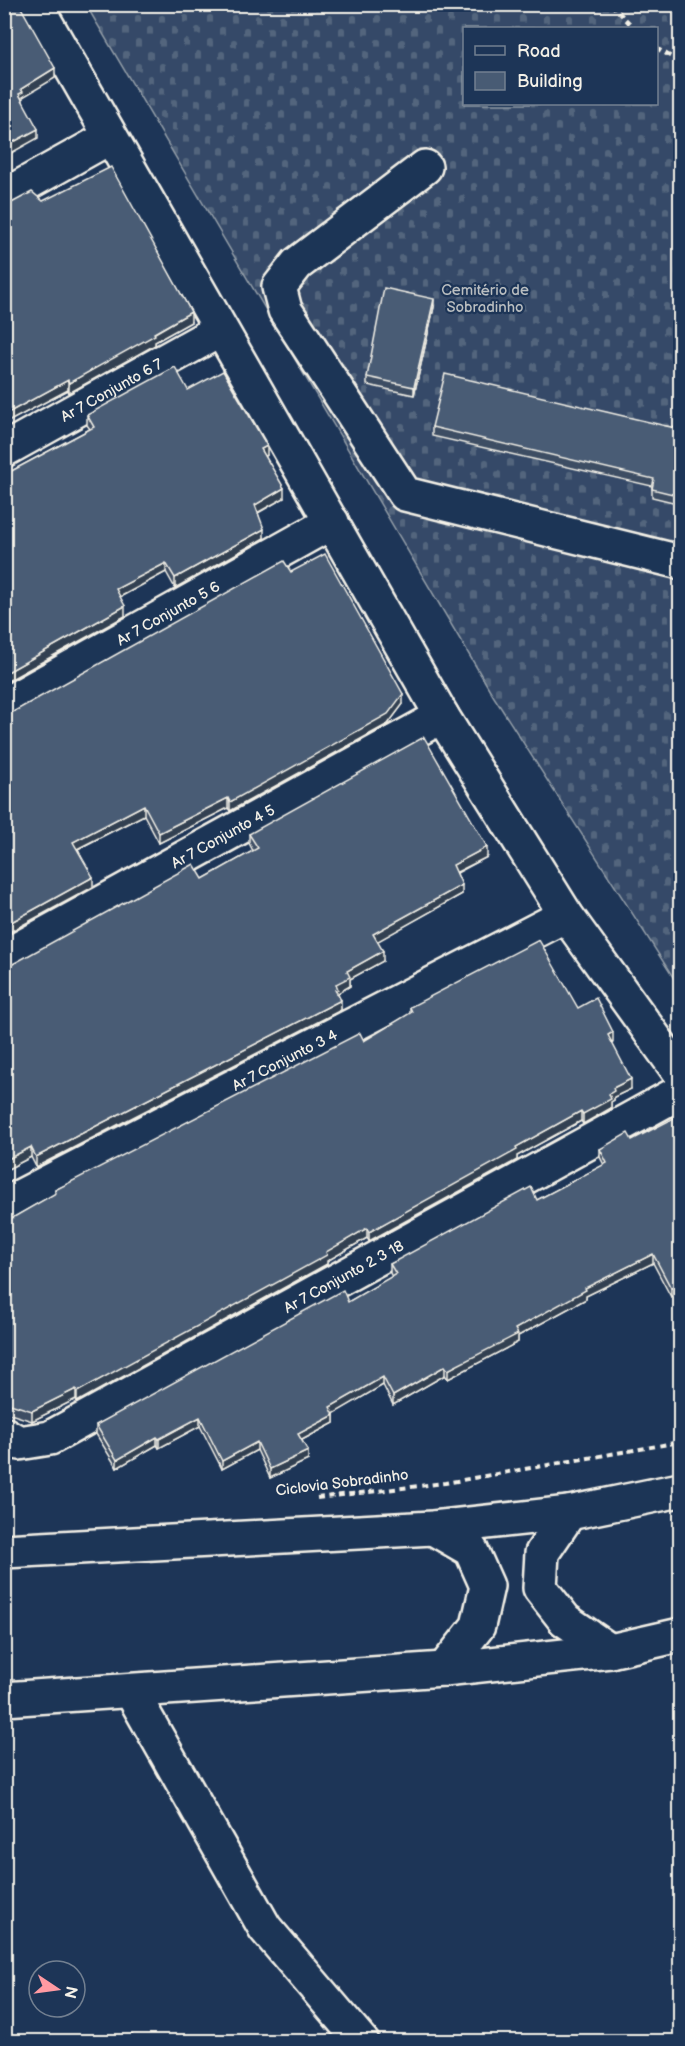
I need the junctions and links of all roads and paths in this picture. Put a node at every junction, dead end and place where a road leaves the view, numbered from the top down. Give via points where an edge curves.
1 (35, 4) edge
2 (611, 4) edge
3 (633, 27) edge
4 (658, 49) edge
5 (681, 62) edge
6 (110, 137) junction
7 (425, 166) dead end
8 (4, 196) edge
9 (220, 330) junction
10 (4, 450) edge
11 (332, 522) junction
12 (681, 562) edge
13 (4, 705) edge
14 (442, 716) junction
15 (566, 915) junction
16 (4, 957) edge
17 (681, 1073) edge
18 (681, 1092) edge
19 (4, 1205) edge
20 (4, 1434) edge
21 (681, 1443) edge
22 (681, 1491) edge
23 (306, 1499) dead end
24 (569, 1512) junction
25 (433, 1528) junction
26 (4, 1551) edge
27 (681, 1635) edge
28 (610, 1651) junction
29 (444, 1669) junction
30 (131, 1691) junction
31 (4, 1699) edge
32 (362, 2042) edge

1 - 6 street
2 - 3 path
4 - 5 path
6 - 8 street
6 - 9 street
7 - 12 street via 297,264 279,287 285,310 405,494
9 - 10 street, Ar 7 Conjunto 6 7
9 - 11 street
11 - 13 street, Ar 7 Conjunto 5 6
11 - 14 street
14 - 15 street
14 - 16 street, Ar 7 Conjunto 4 5
15 - 17 street
15 - 19 street, Ar 7 Conjunto 3 4
18 - 20 street, Ar 7 Conjunto 2 3 18 via 50,1438 20,1443
21 - 23 path, Ciclovia Sobradinho via 445,1483
22 - 24 street
24 - 25 street
24 - 28 street via 542,1553 540,1588 565,1620
25 - 26 street
25 - 29 street via 471,1550 487,1586 478,1626
27 - 28 street
28 - 29 street
29 - 30 street
30 - 31 street
30 - 32 street via 265,1928

